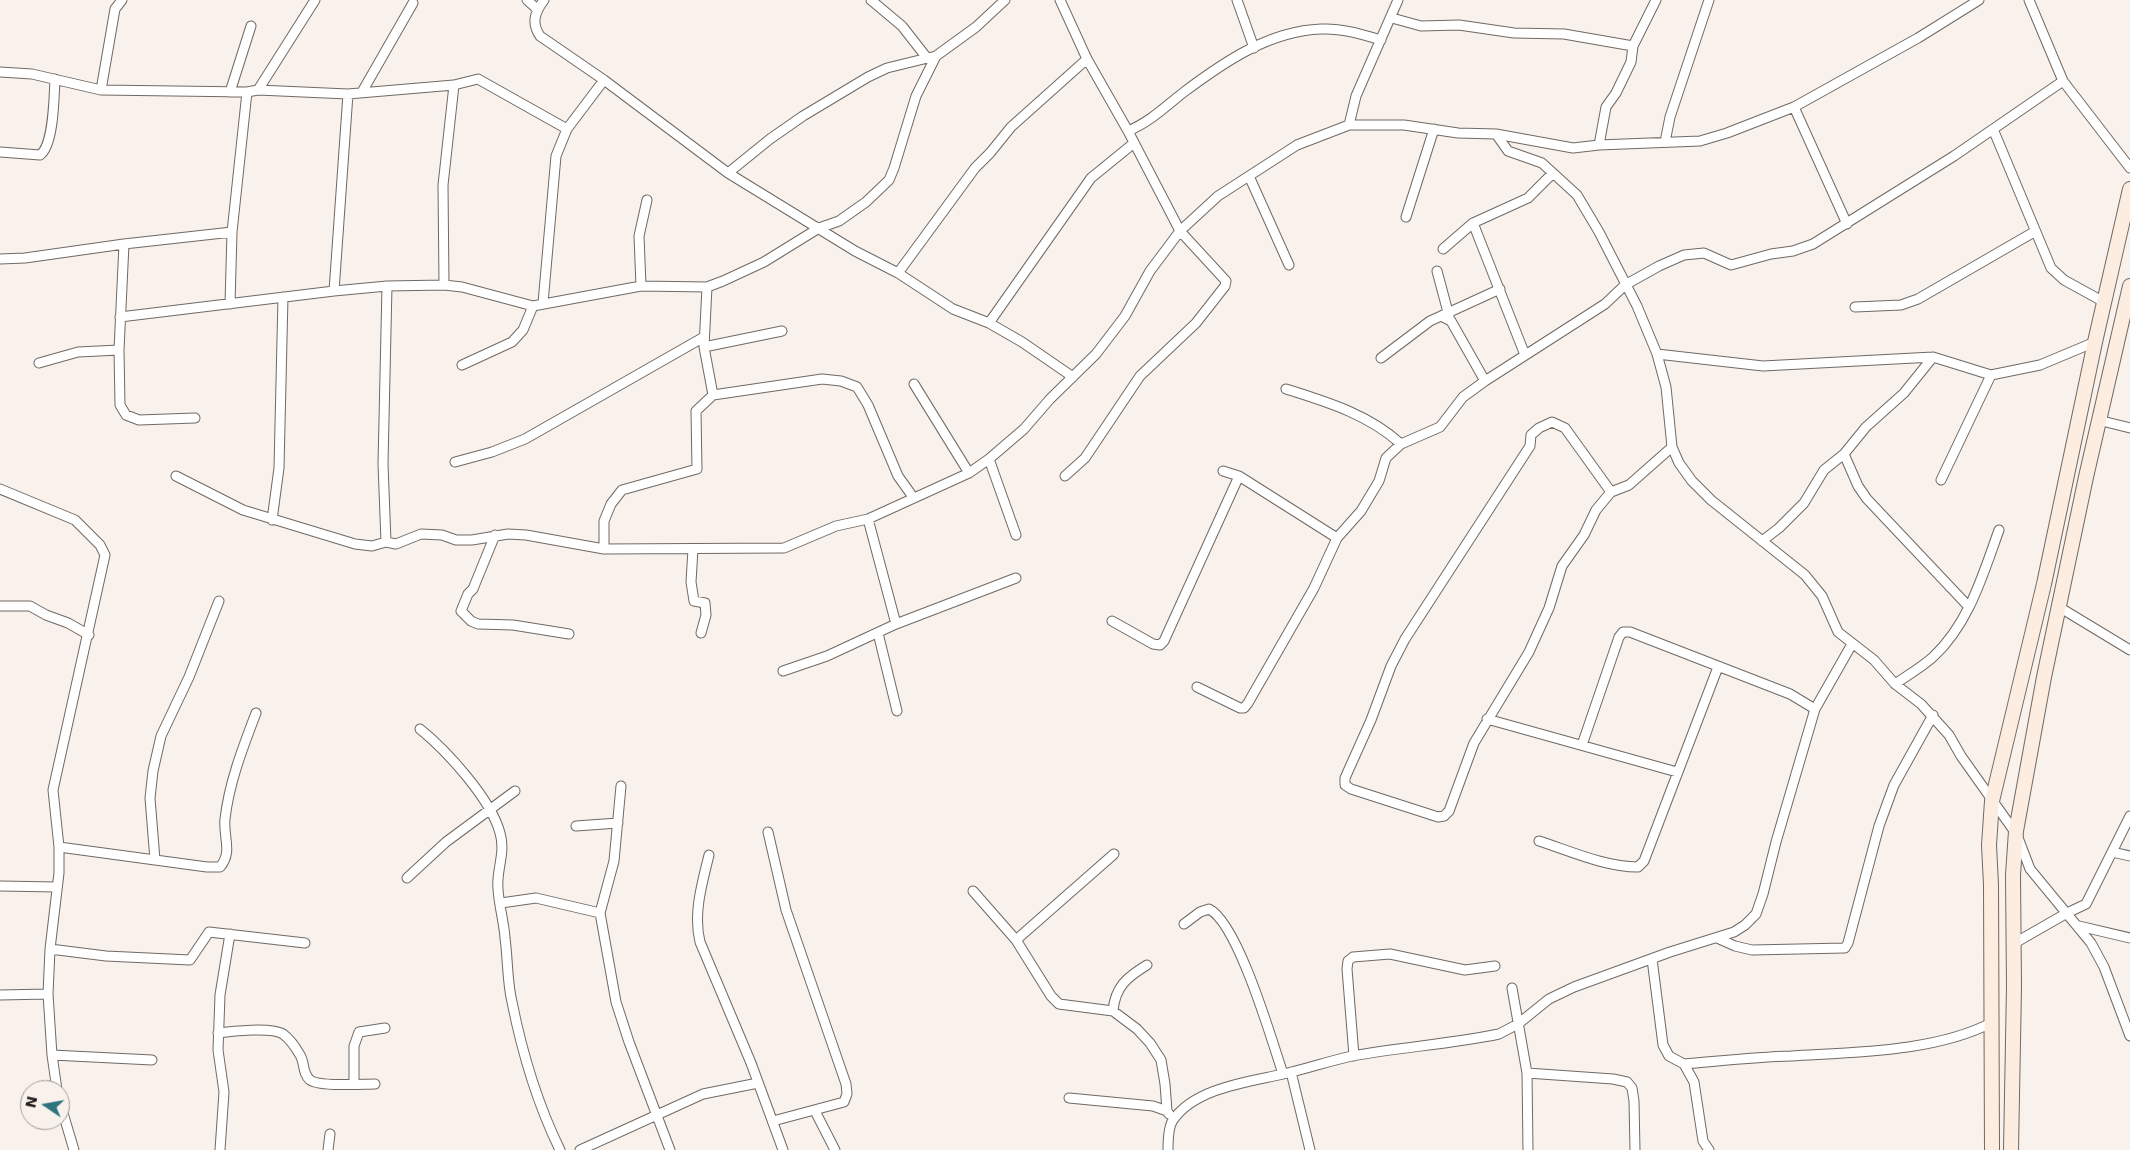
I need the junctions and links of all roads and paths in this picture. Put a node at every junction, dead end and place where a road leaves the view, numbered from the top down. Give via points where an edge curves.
1 (122, 0) edge
2 (315, 0) edge
3 (527, 0) edge
4 (544, 0) edge
5 (871, 0) edge
6 (1005, 0) edge
7 (1060, 0) edge
8 (1237, 0) edge
9 (1398, 0) edge
10 (1656, 0) edge
11 (1709, 0) edge
12 (1979, 0) edge
13 (2028, 0) edge
14 (114, 4) edge
15 (413, 4) dead end
16 (537, 9) junction
17 (1392, 18) junction
18 (251, 26) dead end
19 (1380, 40) junction
20 (1633, 46) junction
21 (1254, 48) junction
22 (932, 57) junction
23 (1087, 59) junction
24 (0, 72) edge
25 (55, 79) junction
26 (604, 80) junction
27 (2063, 81) junction
28 (454, 85) junction
29 (101, 90) junction
30 (258, 90) junction
31 (230, 92) junction
32 (247, 92) junction
33 (362, 92) junction
34 (348, 94) junction
35 (1794, 107) junction
36 (1348, 125) junction
37 (1434, 128) junction
38 (567, 129) junction
39 (1993, 129) junction
40 (1128, 131) junction
41 (1496, 134) junction
42 (1665, 142) junction
43 (1134, 143) junction
44 (1600, 145) junction
45 (0, 152) edge
46 (2130, 168) edge
47 (728, 173) junction
48 (1553, 174) junction
49 (1249, 176) junction
50 (2130, 189) edge
51 (647, 200) dead end
52 (1406, 217) dead end
53 (1473, 223) junction
54 (1848, 224) junction
55 (819, 228) junction
56 (1180, 231) junction
57 (232, 232) junction
58 (2034, 232) junction
59 (124, 244) junction
60 (1443, 249) dead end
61 (0, 259) edge
62 (1289, 264) dead end
63 (1437, 271) dead end
64 (898, 273) junction
65 (444, 285) junction
66 (1625, 285) junction
67 (387, 286) junction
68 (641, 286) junction
69 (2130, 286) edge
70 (707, 287) junction
71 (1500, 289) junction
72 (334, 291) junction
73 (283, 297) junction
74 (2104, 302) junction
75 (543, 303) junction
76 (230, 304) junction
77 (533, 306) junction
78 (1854, 307) dead end
79 (1445, 314) junction
80 (120, 317) junction
81 (989, 323) junction
82 (782, 331) dead end
83 (704, 342) junction
84 (2095, 342) junction
85 (119, 350) junction
86 (1657, 354) junction
87 (1525, 355) junction
88 (1933, 357) junction
89 (1381, 358) dead end
90 (39, 363) dead end
91 (462, 365) dead end
92 (1991, 375) junction
93 (1073, 377) junction
94 (1484, 381) junction
95 (914, 384) dead end
96 (1286, 389) dead end
97 (713, 395) junction
98 (195, 418) dead end
99 (2098, 420) junction
100 (2130, 428) edge
101 (1401, 444) junction
102 (1672, 447) junction
103 (1844, 454) junction
104 (989, 459) junction
105 (455, 462) dead end
106 (1223, 471) dead end
107 (969, 472) junction
108 (176, 476) dead end
109 (1064, 476) dead end
110 (1239, 476) junction
111 (1941, 480) dead end
112 (0, 488) edge
113 (1611, 492) junction
114 (913, 498) junction
115 (868, 519) junction
116 (272, 520) junction
117 (2000, 530) dead end
118 (495, 535) junction
119 (1016, 535) dead end
120 (1337, 538) junction
121 (1762, 541) junction
122 (386, 542) junction
123 (604, 549) junction
124 (693, 549) junction
125 (1016, 578) dead end
126 (218, 601) dead end
127 (0, 606) edge
128 (1969, 606) junction
129 (2059, 607) junction
130 (1112, 621) dead end
131 (896, 624) junction
132 (701, 633) dead end
133 (878, 633) junction
134 (569, 634) dead end
135 (89, 635) junction
136 (1852, 644) junction
137 (2130, 650) edge
138 (1718, 666) junction
139 (783, 671) dead end
140 (1895, 684) junction
141 (1196, 686) dead end
142 (1815, 709) junction
143 (897, 711) dead end
144 (256, 713) dead end
145 (1933, 716) junction
146 (1487, 719) junction
147 (420, 730) dead end
148 (1582, 745) junction
149 (1676, 772) junction
150 (621, 786) dead end
151 (515, 791) dead end
152 (1992, 802) junction
153 (490, 809) junction
154 (2130, 816) edge
155 (618, 823) junction
156 (576, 826) dead end
157 (768, 832) dead end
158 (2017, 835) junction
159 (1539, 841) dead end
160 (59, 847) junction
161 (2112, 852) junction
162 (1114, 854) dead end
163 (709, 855) dead end
164 (2130, 856) edge
165 (155, 860) junction
166 (408, 878) dead end
167 (0, 886) edge
168 (56, 887) junction
169 (972, 891) dead end
170 (501, 903) junction
171 (2067, 913) junction
172 (600, 914) junction
173 (1184, 924) dead end
174 (2079, 926) junction
175 (230, 934) junction
176 (1717, 938) junction
177 (2130, 938) edge
178 (1016, 940) junction
179 (305, 944) dead end
180 (2014, 944) junction
181 (50, 949) junction
182 (1652, 959) junction
183 (1147, 965) dead end
184 (1495, 966) dead end
185 (1512, 988) dead end
186 (48, 994) junction
187 (0, 995) edge
188 (1113, 1011) junction
189 (1993, 1022) junction
190 (1518, 1024) junction
191 (385, 1028) dead end
192 (218, 1033) junction
193 (2130, 1036) edge
194 (52, 1055) junction
195 (1354, 1056) junction
196 (152, 1060) dead end
197 (1684, 1064) junction
198 (1287, 1073) junction
199 (1526, 1073) junction
200 (56, 1080) edge
201 (354, 1083) junction
202 (758, 1083) junction
203 (375, 1084) dead end
204 (1070, 1098) dead end
205 (815, 1111) junction
206 (1167, 1111) junction
207 (656, 1114) junction
208 (773, 1121) junction
209 (1172, 1121) junction
210 (68, 1130) edge
211 (330, 1134) dead end
212 (74, 1150) edge
213 (220, 1150) edge
214 (328, 1150) edge
215 (560, 1150) edge
216 (580, 1150) edge
217 (670, 1150) edge
218 (783, 1150) edge
219 (835, 1150) edge
220 (1168, 1150) edge
221 (1310, 1150) edge
222 (1528, 1150) edge
223 (1635, 1150) edge
224 (1709, 1150) edge
225 (1992, 1150) edge
226 (2011, 1150) edge

1 - 14 street
2 - 30 street
3 - 16 street
4 - 16 street
5 - 22 street
6 - 22 street via 976,27
7 - 23 street
8 - 21 street
9 - 17 street
10 - 20 street
11 - 42 street via 1672,109
12 - 35 street
13 - 27 street
14 - 29 street
15 - 33 street
16 - 26 street via 534,28 540,36
17 - 19 street
17 - 20 street via 1421,26 1459,25 1514,33 1564,34
18 - 31 street
19 - 21 street via 1353,32 1321,29 1271,38
19 - 36 street via 1356,96
20 - 44 street via 1631,62 1606,107
21 - 40 street via 1220,66 1148,122
22 - 47 street via 887,68 841,93 770,139
22 - 55 street via 889,180 866,202 839,220
23 - 40 street
23 - 64 street via 1010,127 975,168
24 - 25 street
25 - 29 street
25 - 45 street via 50,131 44,152 40,155
26 - 38 street
26 - 47 street
27 - 39 street
27 - 46 street
28 - 33 street
28 - 38 street via 478,79
28 - 65 street via 443,185
29 - 31 street
30 - 32 street
30 - 34 street
31 - 32 street
32 - 57 street
33 - 34 street
34 - 72 street
35 - 42 street via 1700,141
35 - 54 street
36 - 37 street
36 - 49 street via 1297,145
37 - 41 street via 1458,133
37 - 52 street
38 - 75 street via 556,156
39 - 54 street
39 - 58 street
40 - 43 street
41 - 44 street via 1573,148
41 - 48 street via 1508,151 1542,163
42 - 44 street
43 - 56 street
43 - 81 street via 1091,178
47 - 55 street
48 - 53 street via 1528,198
48 - 66 street via 1577,195
49 - 56 street via 1218,196
49 - 62 street
50 - 74 street
51 - 68 street via 639,236
53 - 60 street
53 - 71 street
54 - 66 street via 1813,244 1731,265 1704,253 1684,255
55 - 64 street
55 - 70 street via 764,262
56 - 93 street via 1150,271 1120,322 1096,354
56 - 109 street via 1226,281 1224,286 1196,323 1140,376 1085,458
57 - 59 street
57 - 76 street
58 - 74 street via 2051,268 2064,280
58 - 78 street via 1918,299 1901,305
59 - 61 street
59 - 80 street
63 - 79 street
64 - 81 street via 953,310
65 - 67 street
65 - 77 street
66 - 86 street
66 - 87 street via 1604,304
67 - 72 street
67 - 122 street via 383,464
68 - 70 street
68 - 75 street
69 - 99 street
70 - 83 street
71 - 79 street
71 - 87 street
72 - 73 street
73 - 76 street
73 - 116 street via 279,468
74 - 84 street
75 - 77 street
76 - 80 street
77 - 91 street via 523,330 512,342
79 - 89 street via 1430,321
79 - 94 street
80 - 85 street
81 - 93 street
82 - 83 street
83 - 97 street
83 - 105 street via 525,439
84 - 92 street via 2040,365
84 - 152 street via 2044,584
85 - 90 street via 78,352
85 - 98 street via 120,405 126,415 139,420
86 - 88 street via 1763,366
86 - 102 street via 1666,387
87 - 94 street
88 - 92 street
88 - 103 street via 1904,393 1866,427
92 - 111 street
93 - 104 street via 1024,429
94 - 101 street via 1463,397 1440,427
95 - 107 street
96 - 101 street via 1364,417
97 - 114 street via 822,379 857,387 898,476
97 - 123 street via 696,411 697,469 622,490 604,521
99 - 100 street
99 - 129 street
101 - 120 street via 1386,458 1379,481 1361,511
102 - 113 street via 1629,485
102 - 121 street via 1692,481
103 - 121 street via 1824,470 1804,503
103 - 128 street via 1867,499
104 - 107 street
104 - 119 street
106 - 110 street
107 - 114 street
108 - 116 street via 243,510
110 - 120 street
110 - 130 street via 1164,641 1160,645 1153,644
112 - 135 street via 75,520 100,545 105,555 104,565
113 - 146 street via 1596,510 1584,535 1562,566 1549,608 1532,644
113 - 146 street via 1565,428 1552,422 1531,435 1530,446 1405,639 1345,778 1346,785 1438,817 1444,816 1449,811 1474,743
114 - 115 street
115 - 124 street via 836,526 784,548
115 - 131 street
116 - 122 street via 355,544 372,546
117 - 128 street
118 - 122 street via 456,540 442,535 421,534 396,544
118 - 123 street via 526,535
118 - 134 street via 468,594 462,611 466,617 478,624 513,625
120 - 141 street via 1285,642 1244,708
121 - 136 street via 1805,575 1822,596 1838,632
123 - 124 street
124 - 132 street via 694,601 705,603 706,615
125 - 131 street
126 - 165 street via 161,736 150,798
127 - 135 street via 30,606
128 - 140 street via 1938,652
129 - 137 street
129 - 158 street
131 - 133 street
133 - 139 street
133 - 143 street
135 - 160 street via 53,790
136 - 140 street via 1874,660
136 - 142 street
138 - 142 street via 1790,694
138 - 148 street via 1623,632
138 - 149 street via 1697,726
140 - 145 street
142 - 176 street via 1756,914 1734,932
144 - 165 street via 230,789 224,822 228,848 226,860 220,867
145 - 152 street
145 - 176 street via 1894,785 1879,826 1845,948 1752,950
146 - 148 street
147 - 153 street via 437,743 462,771
148 - 149 street
149 - 159 street via 1644,861 1638,867 1593,859
150 - 155 street
151 - 153 street
152 - 158 street
152 - 189 street via 1988,845
153 - 166 street via 446,842
153 - 170 street via 503,847 498,888
154 - 161 street
155 - 156 street
155 - 172 street via 614,861
157 - 205 street via 786,910 846,1084 844,1102
158 - 171 street via 2030,869
158 - 180 street via 2013,874
160 - 165 street
160 - 168 street
161 - 164 street
161 - 171 street via 2086,904
162 - 178 street
163 - 202 street via 696,927
167 - 168 street
168 - 181 street
169 - 178 street
170 - 172 street via 536,898
170 - 215 street via 512,1003 549,1128
171 - 174 street
171 - 180 street
172 - 207 street via 616,1002
173 - 198 street via 1209,909 1217,913 1228,929
174 - 177 street
174 - 193 street via 2104,967
175 - 179 street
175 - 181 street via 209,932 190,960 106,956
175 - 192 street via 220,995
176 - 182 street
178 - 188 street via 1059,1004
180 - 226 street
181 - 186 street
182 - 190 street via 1549,999
182 - 197 street via 1663,1045 1669,1056
183 - 188 street via 1122,985 1115,997
184 - 195 street via 1465,970 1390,954 1353,956 1347,969
185 - 190 street
186 - 187 street
186 - 194 street
188 - 206 street via 1137,1028 1161,1060
189 - 197 street via 1964,1036 1884,1050
189 - 225 street
190 - 195 street via 1499,1034 1479,1038
190 - 199 street
191 - 201 street via 359,1032 354,1046
192 - 201 street via 253,1030 282,1033 299,1052 304,1072 310,1080
192 - 213 street via 224,1092
194 - 196 street
194 - 200 street
195 - 198 street
197 - 224 street via 1694,1082 1703,1141
198 - 209 street via 1236,1084 1210,1094 1188,1105
198 - 221 street
199 - 222 street
199 - 223 street via 1627,1082 1632,1088 1634,1101
201 - 203 street
202 - 207 street via 704,1094
202 - 208 street
204 - 206 street via 1153,1106
205 - 208 street
205 - 219 street
206 - 209 street
207 - 216 street
207 - 217 street
208 - 218 street
209 - 220 street
210 - 212 street
211 - 214 street

